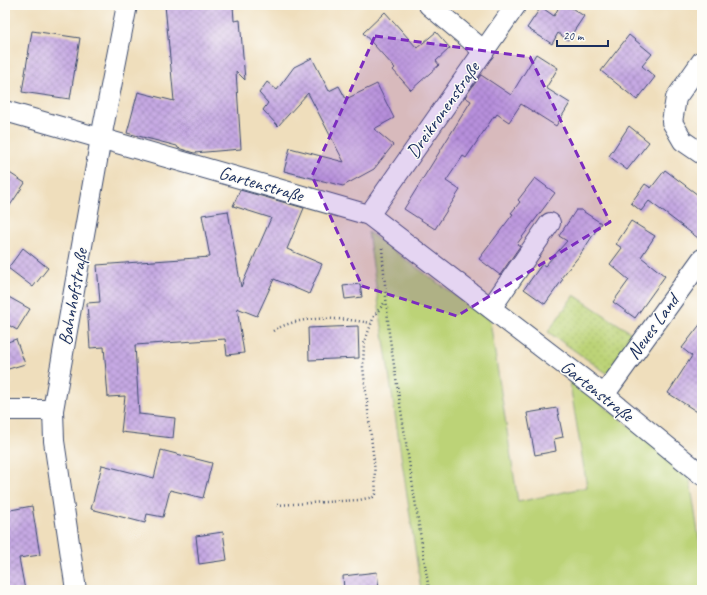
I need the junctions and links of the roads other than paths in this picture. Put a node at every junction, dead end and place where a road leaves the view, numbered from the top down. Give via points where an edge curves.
1 (127, 5) edge
2 (429, 5) edge
3 (516, 5) edge
4 (484, 51) junction
5 (702, 61) edge
6 (5, 111) edge
7 (101, 138) junction
8 (702, 154) edge
9 (369, 215) junction
10 (550, 223) dead end
11 (702, 259) edge
12 (491, 308) junction
13 (604, 395) junction
14 (5, 410) edge
15 (53, 410) junction
16 (702, 475) edge
17 (76, 590) edge

1 - 7 street, Bahnhofstraße
2 - 4 street
3 - 4 street, Dreikronenstraße
4 - 9 street, Dreikronenstraße
5 - 8 street via 676,98 672,122 683,141
6 - 7 street, Gartenstraße
7 - 9 street, Gartenstraße
7 - 15 street, Bahnhofstraße
9 - 12 street, Gartenstraße
10 - 12 street
11 - 13 street, Neues Land
12 - 13 street, Gartenstraße
13 - 16 street, Gartenstraße
14 - 15 street
15 - 17 street, Bahnhofstraße via 54,441

